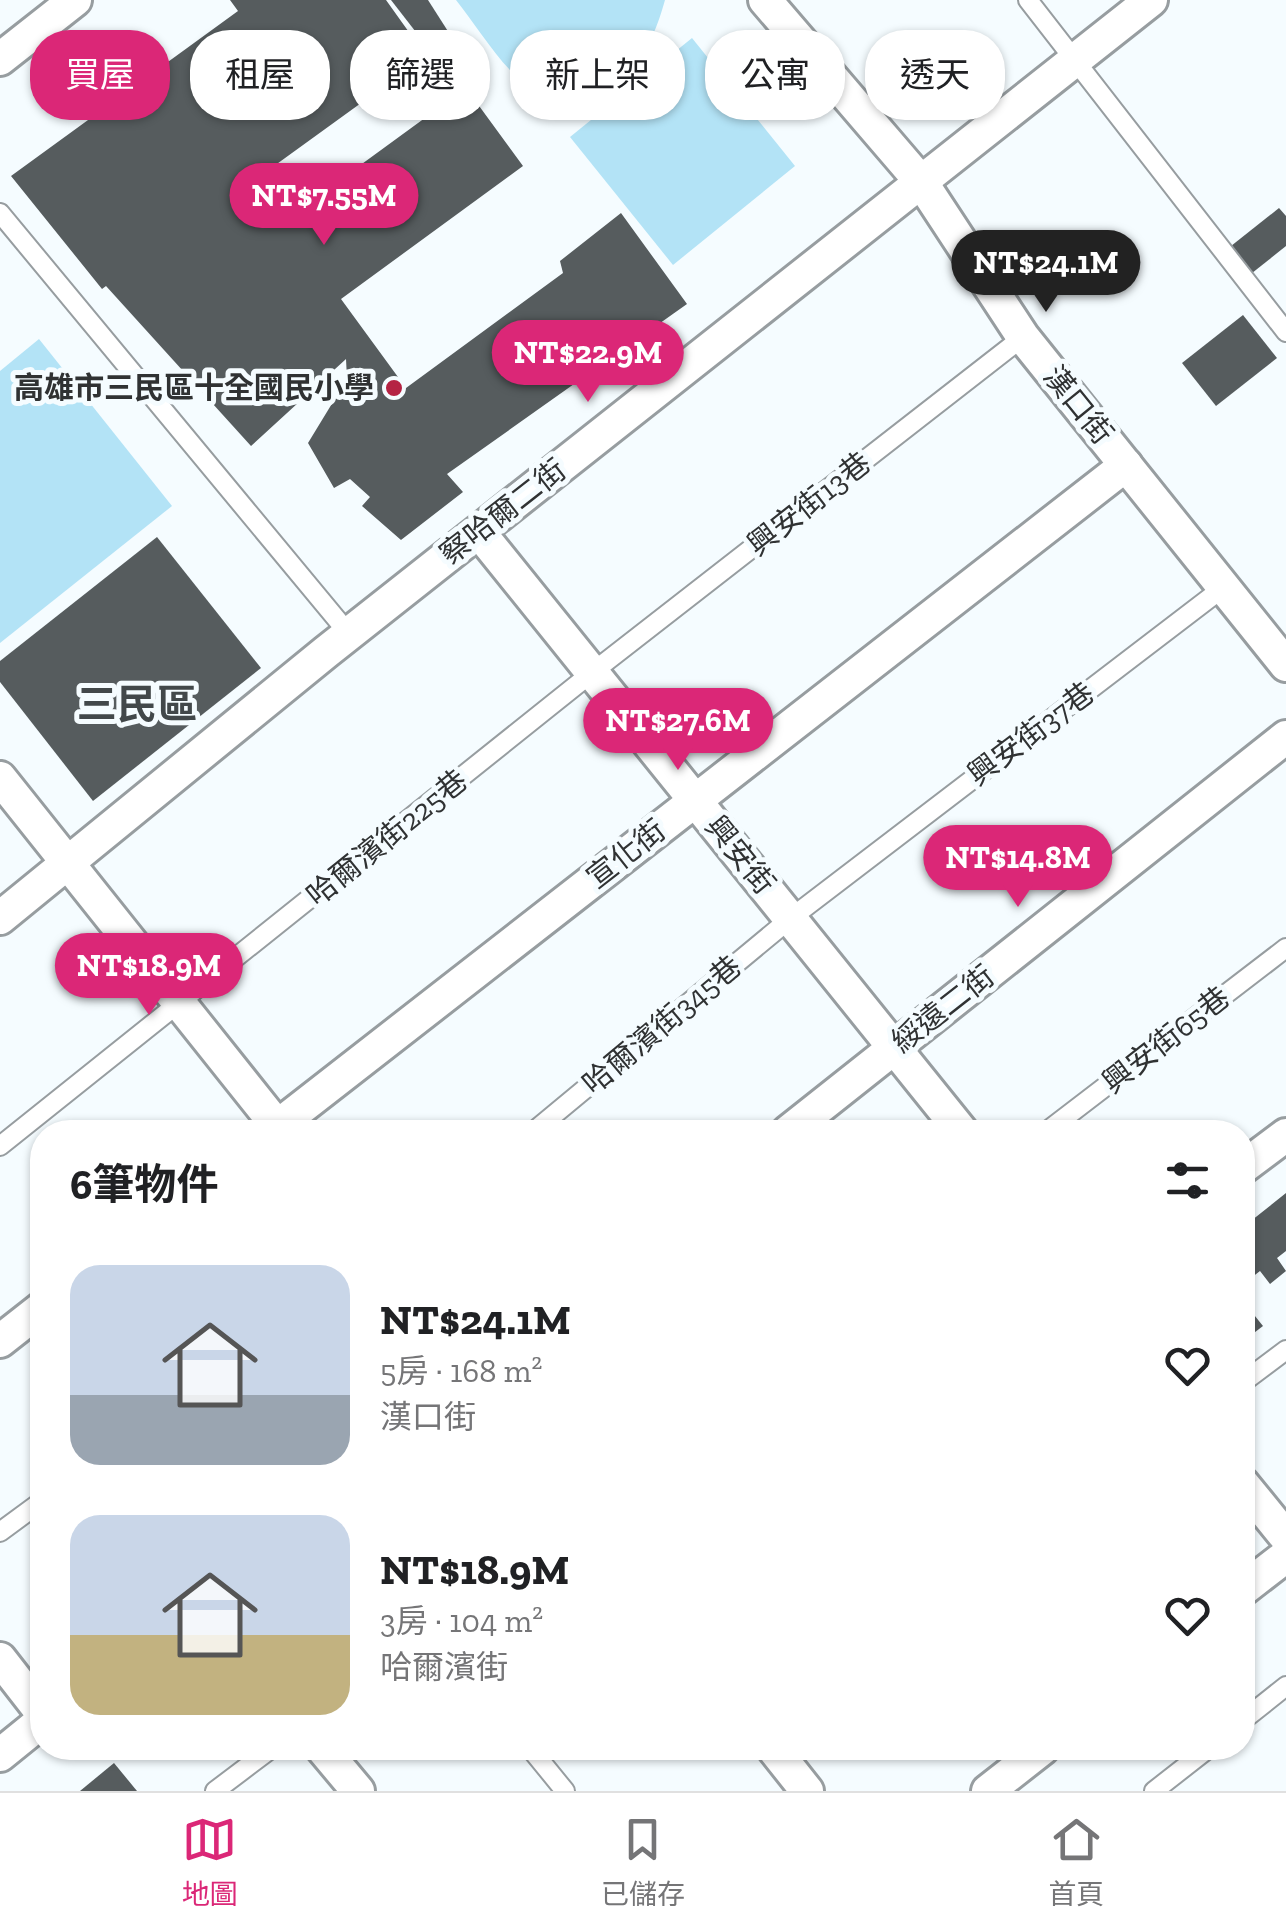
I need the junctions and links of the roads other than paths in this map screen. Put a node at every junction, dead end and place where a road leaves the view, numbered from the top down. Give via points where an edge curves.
1 (74, 0) edge
2 (765, 0) edge
3 (1028, 0) edge
4 (1151, 0) edge
5 (0, 59) edge
6 (1075, 60) junction
7 (922, 183) junction
8 (0, 213) edge
9 (1286, 332) edge
10 (1024, 337) junction
11 (1126, 465) junction
12 (478, 532) junction
13 (1224, 587) junction
14 (350, 634) junction
15 (1286, 665) edge
16 (594, 671) junction
17 (1286, 737) edge
18 (0, 778) edge
19 (696, 799) junction
20 (68, 862) junction
21 (0, 918) edge
22 (791, 918) junction
23 (1286, 948) edge
24 (180, 1006) junction
25 (895, 1048) junction
26 (33, 1120) edge
27 (268, 1120) edge
28 (290, 1120) edge
29 (548, 1120) edge
30 (803, 1120) edge
31 (952, 1120) edge
32 (1062, 1120) edge
33 (30, 1123) edge
34 (1286, 1135) edge
35 (0, 1146) edge
36 (1255, 1158) edge
37 (30, 1317) edge
38 (0, 1341) edge
39 (1286, 1350) edge
40 (1255, 1373) edge
41 (1255, 1499) edge
42 (30, 1510) edge
43 (0, 1532) edge
44 (1286, 1537) edge
45 (1286, 1556) edge
46 (1255, 1580) edge
47 (0, 1659) edge
48 (1286, 1686) edge
49 (30, 1697) edge
50 (1255, 1711) edge
51 (30, 1730) edge
52 (0, 1755) edge
53 (256, 1760) edge
54 (332, 1760) edge
55 (540, 1760) edge
56 (788, 1760) edge
57 (1028, 1760) edge
58 (1194, 1760) edge
59 (214, 1791) edge
60 (358, 1791) edge
61 (565, 1791) edge
62 (807, 1791) edge
63 (988, 1791) edge
64 (1154, 1791) edge

1 - 5 street
2 - 7 street, 漢口街
3 - 6 lane
4 - 6 street, 察哈爾二街
6 - 7 street, 察哈爾二街
6 - 9 lane
7 - 10 street, 漢口街
7 - 12 street, 察哈爾二街
8 - 14 lane
10 - 11 street, 漢口街
10 - 16 lane, 興安街13巷
11 - 13 street, 漢口街
11 - 19 street, 宣化街
12 - 14 street, 察哈爾二街
12 - 16 street, 興安街
13 - 15 street, 漢口街
13 - 22 lane, 興安街37巷
14 - 20 street, 察哈爾二街
16 - 19 street, 興安街
16 - 24 lane, 哈爾濱街225巷
17 - 25 street, 綏遠二街
18 - 20 street
19 - 22 street, 興安街
19 - 28 street, 宣化街
20 - 21 street, 察哈爾二街
20 - 24 street
22 - 25 street, 興安街
22 - 29 lane, 哈爾濱街345巷
23 - 32 lane, 興安街65巷
24 - 26 lane, 哈爾濱街225巷
24 - 27 street
25 - 30 street, 綏遠二街
25 - 31 street, 興安街
33 - 35 lane, 哈爾濱街225巷
34 - 36 street
37 - 38 street
39 - 40 lane
41 - 44 street
42 - 43 lane
45 - 46 street
47 - 49 street
48 - 50 lane
51 - 52 street
53 - 59 lane
54 - 60 street
55 - 61 lane
56 - 62 street
57 - 63 street
58 - 64 lane

